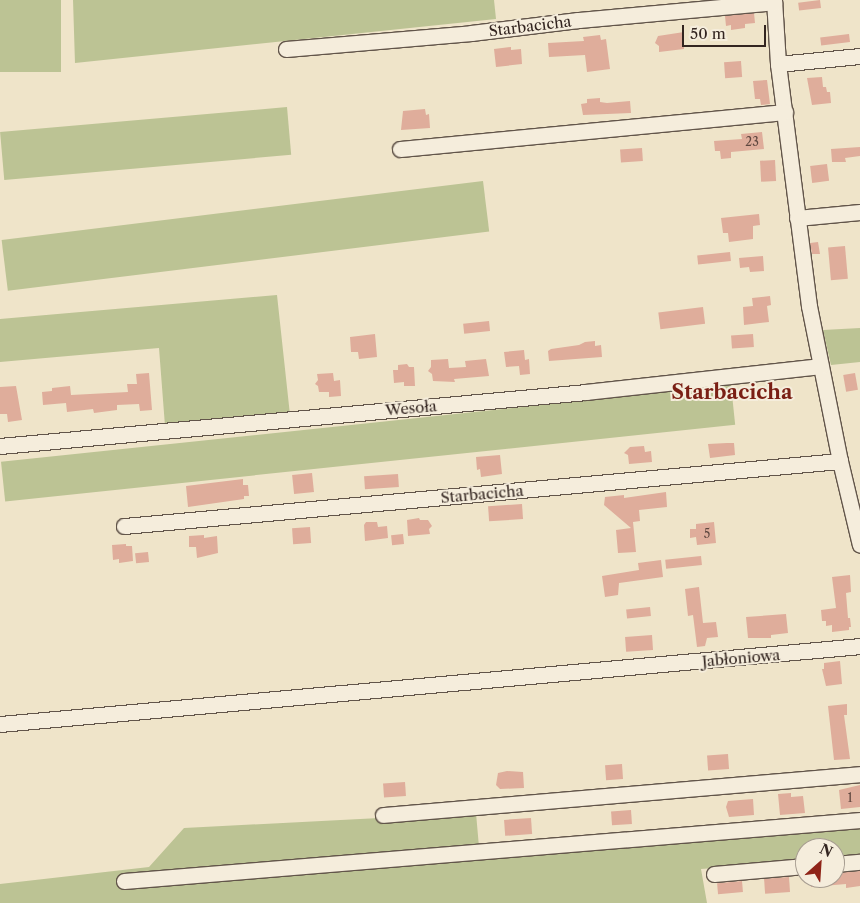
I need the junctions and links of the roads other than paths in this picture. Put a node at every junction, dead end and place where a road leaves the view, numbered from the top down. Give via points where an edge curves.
1 (774, 1) edge
2 (286, 49) dead end
3 (860, 56) edge
4 (778, 64) junction
5 (785, 112) junction
6 (400, 149) dead end
7 (860, 212) edge
8 (797, 218) junction
9 (821, 366) junction
10 (0, 446) edge
11 (840, 460) junction
12 (124, 526) dead end
13 (860, 542) edge
14 (860, 646) edge
15 (0, 724) edge
16 (860, 774) edge
17 (383, 814) dead end
18 (860, 820) edge
19 (860, 862) edge
20 (845, 863) edge
21 (795, 867) edge
22 (714, 874) dead end
23 (124, 881) dead end

1 - 2 street, Starbacicha
1 - 4 street, Starbacicha
3 - 4 street
4 - 5 street, Starbacicha
5 - 6 street
5 - 8 street, Starbacicha
7 - 8 street
8 - 9 street, Starbacicha
9 - 10 street, Wesoła via 586,392
9 - 11 street, Starbacicha
11 - 12 street, Starbacicha
11 - 13 street, Starbacicha
14 - 15 street, Jabłoniowa
16 - 17 street
18 - 23 street
19 - 20 street
21 - 22 street

